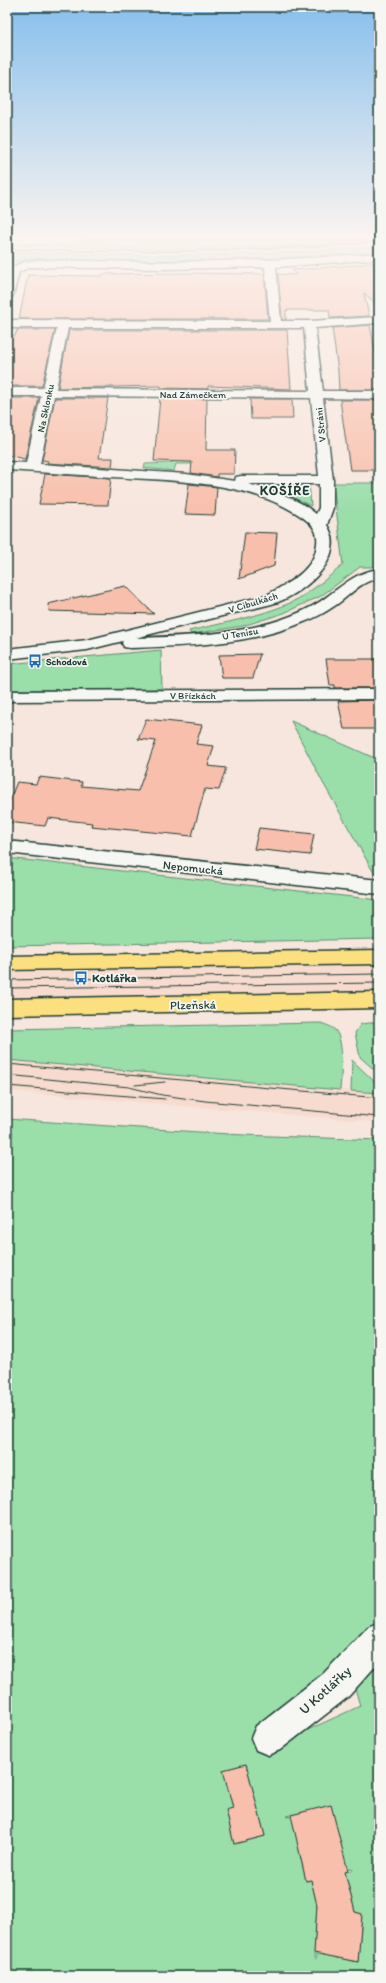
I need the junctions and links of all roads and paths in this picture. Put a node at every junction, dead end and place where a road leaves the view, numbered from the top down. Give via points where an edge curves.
1 (62, 329) edge
2 (309, 329) edge
3 (7, 392) edge
4 (48, 393) junction
5 (317, 395) junction
6 (379, 395) edge
7 (7, 466) edge
8 (32, 468) junction
9 (203, 480) junction
10 (326, 480) junction
11 (320, 524) junction
12 (379, 574) edge
13 (88, 645) junction
14 (7, 654) edge
15 (379, 694) edge
16 (7, 696) edge
17 (7, 847) edge
18 (379, 887) edge
19 (379, 957) edge
20 (7, 963) edge
21 (379, 1000) edge
22 (7, 1007) edge
23 (379, 1638) edge
24 (268, 1738) dead end

1 - 4 street, Na Sklonku
2 - 5 street, V Stráni
3 - 4 street, Nad Zámečkem
4 - 5 street, Nad Zámečkem
4 - 8 street, Na Sklonku
5 - 6 street, Nad Zámečkem
5 - 10 street, V Stráni
7 - 8 street
8 - 9 street
9 - 10 street
9 - 11 street via 265,494 297,507
10 - 11 street, V Stráni via 326,508
11 - 13 street, V Cibulkách via 326,537 320,565 300,583 273,598
12 - 13 street, U Tenisu via 361,578 330,602 298,618 253,632 171,642
13 - 14 street, V Cibulkách
15 - 16 street, V Břízkách
17 - 18 street, Nepomucká
19 - 20 main road
21 - 22 main road, Plzeňská
23 - 24 street, U Kotlářky via 336,1685

